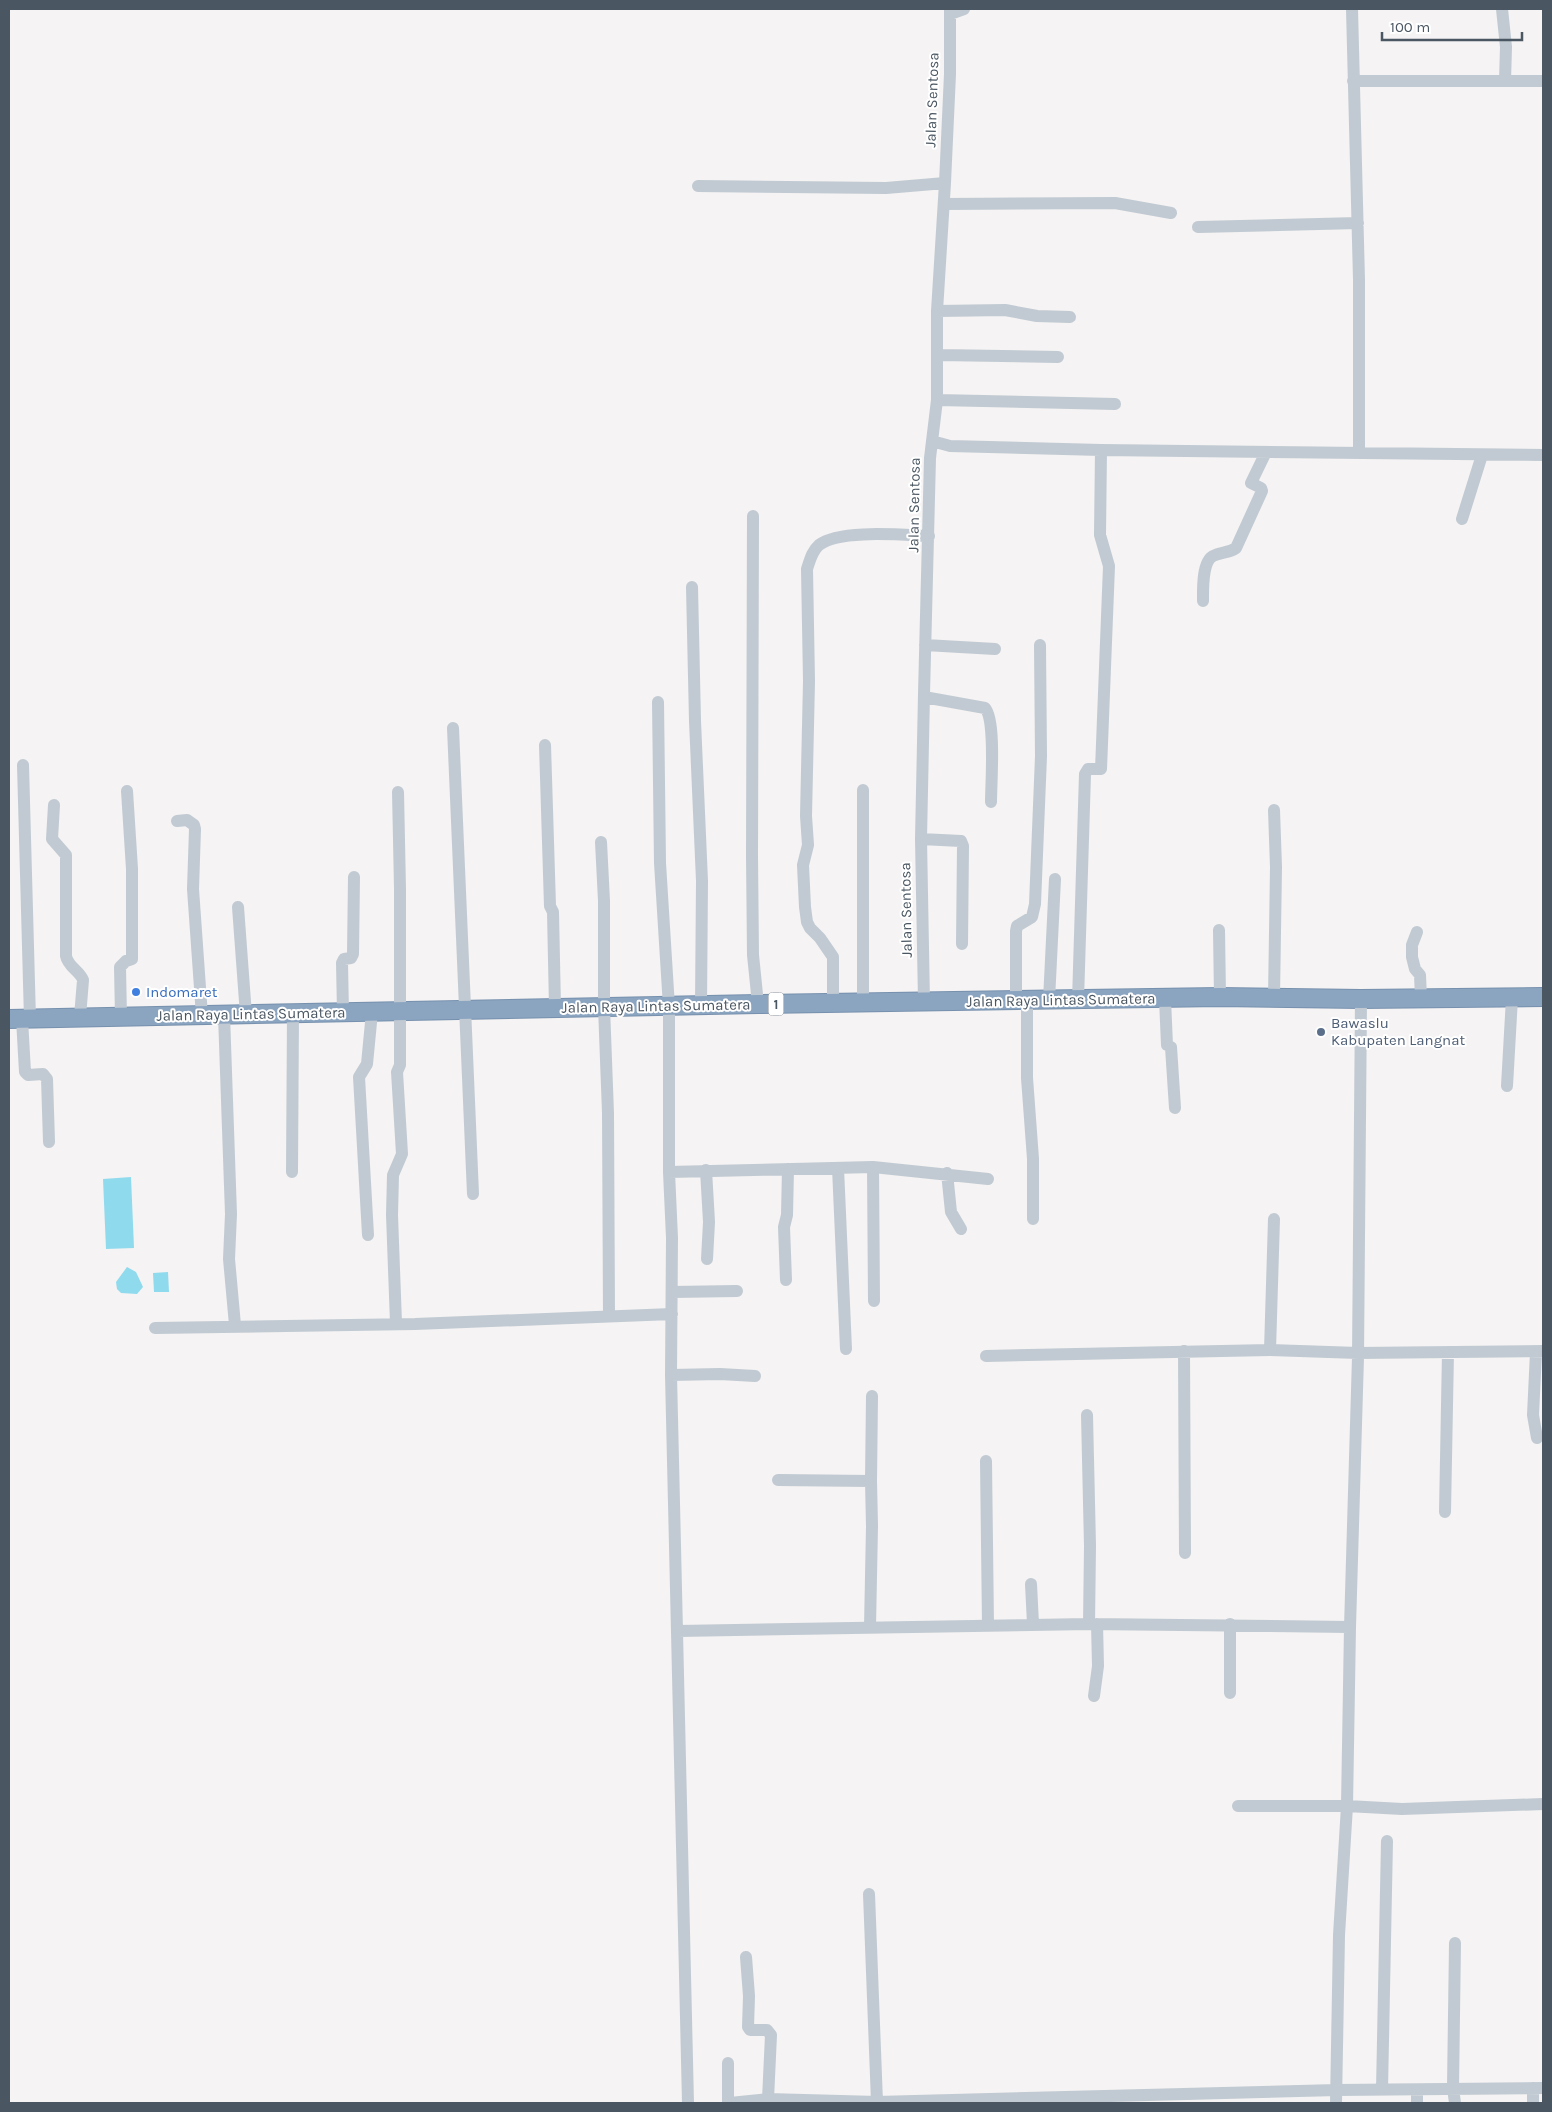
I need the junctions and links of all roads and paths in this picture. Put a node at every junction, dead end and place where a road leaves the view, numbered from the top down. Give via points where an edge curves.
1 (964, 9) edge
2 (1352, 9) edge
3 (1502, 9) edge
4 (950, 11) edge
5 (1353, 81) junction
6 (1505, 81) junction
7 (1543, 81) edge
8 (945, 183) junction
9 (698, 186) dead end
10 (944, 204) junction
11 (1171, 213) dead end
12 (1358, 223) junction
13 (1198, 227) dead end
14 (937, 311) junction
15 (1070, 317) dead end
16 (938, 356) junction
17 (1058, 357) dead end
18 (938, 400) junction
19 (1115, 404) dead end
20 (932, 441) junction
21 (1101, 450) junction
22 (1266, 452) junction
23 (1359, 453) junction
24 (1482, 455) junction
25 (1543, 455) edge
26 (753, 516) dead end
27 (1462, 519) dead end
28 (929, 536) junction
29 (692, 587) dead end
30 (1203, 601) dead end
31 (925, 645) junction
32 (1040, 646) dead end
33 (996, 648) dead end
34 (924, 697) junction
35 (658, 702) dead end
36 (453, 728) dead end
37 (545, 745) dead end
38 (23, 765) dead end
39 (864, 790) dead end
40 (127, 791) dead end
41 (398, 792) dead end
42 (991, 802) dead end
43 (54, 805) dead end
44 (1274, 810) dead end
45 (177, 821) dead end
46 (921, 839) junction
47 (602, 842) dead end
48 (354, 877) dead end
49 (1055, 879) dead end
50 (238, 907) dead end
51 (1219, 930) dead end
52 (1417, 932) dead end
53 (962, 944) dead end
54 (1220, 997) junction
55 (1274, 997) junction
56 (1543, 997) edge
57 (1165, 998) junction
58 (1421, 998) junction
59 (1512, 998) junction
60 (1361, 999) junction
61 (1049, 1000) junction
62 (1078, 1000) junction
63 (1022, 1001) junction
64 (924, 1002) junction
65 (863, 1003) junction
66 (758, 1004) junction
67 (833, 1004) junction
68 (701, 1006) junction
69 (604, 1007) junction
70 (669, 1007) junction
71 (555, 1008) junction
72 (464, 1009) junction
73 (372, 1012) junction
74 (400, 1012) junction
75 (343, 1013) junction
76 (292, 1014) junction
77 (246, 1015) junction
78 (80, 1016) junction
79 (202, 1016) junction
80 (224, 1016) junction
81 (121, 1017) junction
82 (20, 1019) edge
83 (1507, 1086) dead end
84 (1175, 1108) dead end
85 (49, 1142) dead end
86 (873, 1167) junction
87 (838, 1168) junction
88 (788, 1169) junction
89 (706, 1170) junction
90 (292, 1172) dead end
91 (669, 1172) junction
92 (947, 1173) junction
93 (988, 1179) dead end
94 (473, 1194) dead end
95 (1033, 1219) dead end
96 (1274, 1219) dead end
97 (961, 1228) dead end
98 (368, 1235) dead end
99 (707, 1259) dead end
100 (786, 1280) dead end
101 (737, 1291) dead end
102 (672, 1292) junction
103 (874, 1301) dead end
104 (672, 1314) junction
105 (609, 1316) junction
106 (396, 1323) junction
107 (235, 1325) junction
108 (155, 1328) dead end
109 (846, 1349) dead end
110 (1270, 1350) junction
111 (1184, 1351) junction
112 (1540, 1351) edge
113 (1358, 1352) junction
114 (1448, 1352) junction
115 (986, 1356) dead end
116 (671, 1375) junction
117 (754, 1376) dead end
118 (872, 1396) dead end
119 (1087, 1415) dead end
120 (1537, 1438) dead end
121 (986, 1461) dead end
122 (778, 1480) dead end
123 (870, 1481) junction
124 (1445, 1512) dead end
125 (1185, 1553) dead end
126 (1031, 1584) dead end
127 (1033, 1624) junction
128 (1093, 1624) junction
129 (1230, 1624) junction
130 (870, 1626) junction
131 (988, 1626) junction
132 (1350, 1627) junction
133 (678, 1631) junction
134 (1230, 1693) dead end
135 (1094, 1696) dead end
136 (1543, 1804) edge
137 (1238, 1806) dead end
138 (1347, 1806) junction
139 (1387, 1841) dead end
140 (869, 1894) dead end
141 (1455, 1943) dead end
142 (746, 1957) dead end
143 (728, 2063) dead end
144 (1453, 2088) junction
145 (1538, 2088) edge
146 (1337, 2090) junction
147 (1382, 2090) junction
148 (1417, 2090) junction
149 (768, 2099) junction
150 (786, 2101) edge
151 (877, 2102) junction
152 (688, 2103) edge
153 (729, 2103) edge
154 (1336, 2103) edge
155 (1417, 2103) edge
156 (1454, 2103) edge
157 (1533, 2103) edge

1 - 4 street
2 - 5 street
3 - 6 street
4 - 8 street, Jalan Sentosa
5 - 6 street
5 - 12 street
6 - 7 street
8 - 9 street via 886,188
8 - 10 street, Jalan Sentosa
10 - 11 street via 1115,203
10 - 14 street, Jalan Sentosa
12 - 13 street
12 - 23 street
14 - 15 street via 1005,310 1037,316
14 - 16 street, Jalan Sentosa
16 - 17 street
16 - 18 street, Jalan Sentosa
18 - 19 street
18 - 20 street, Jalan Sentosa
20 - 21 street via 950,446
20 - 28 street, Jalan Sentosa
21 - 22 street
21 - 62 street via 1100,535 1109,566 1105,698 1101,768 1088,769 1085,774
22 - 23 street
22 - 30 street via 1251,483 1262,492 1236,548 1209,560 1204,575
23 - 24 street
24 - 25 street
24 - 27 street
26 - 66 street via 753,954
28 - 31 street, Jalan Sentosa
28 - 67 street via 846,536 827,541 812,554 807,569 809,690 808,845 803,865 805,907 807,922 832,957
29 - 68 street via 702,881
31 - 33 street
31 - 34 street, Jalan Sentosa
32 - 63 street via 1041,756 1035,904 1032,916 1016,931
34 - 42 street via 985,708 989,713 992,734
34 - 46 street, Jalan Sentosa
35 - 70 street via 660,863
36 - 72 street
37 - 71 street
38 - 82 street
39 - 65 street
40 - 81 street via 132,869 132,959 120,967
41 - 74 street
43 - 78 street via 52,839 66,855 66,960 83,980
44 - 55 street
45 - 79 street via 187,820 195,829 193,889
46 - 53 street via 951,839 961,841 963,846
46 - 64 street, Jalan Sentosa
47 - 69 street
48 - 75 street via 353,954 342,962
49 - 61 street
50 - 77 street
51 - 54 street
52 - 58 street via 1412,957 1420,975
54 - 55 highway, Jalan Raya Lintas Sumatera / 1
54 - 57 highway, Jalan Raya Lintas Sumatera / 1
55 - 60 highway, Jalan Raya Lintas Sumatera / 1
56 - 59 highway, Jalan Raya Lintas Sumatera / 1
57 - 62 highway, Jalan Raya Lintas Sumatera / 1
57 - 84 street
58 - 59 highway, Jalan Raya Lintas Sumatera / 1
58 - 60 highway, Jalan Raya Lintas Sumatera / 1
59 - 83 street
60 - 113 street
61 - 62 highway, Jalan Raya Lintas Sumatera / 1
61 - 63 highway, Jalan Raya Lintas Sumatera / 1
63 - 64 highway, Jalan Raya Lintas Sumatera / 1
63 - 95 street via 1033,1159
64 - 65 highway, Jalan Raya Lintas Sumatera / 1
65 - 67 highway, Jalan Raya Lintas Sumatera / 1
66 - 67 highway, Jalan Raya Lintas Sumatera / 1
66 - 68 highway, Jalan Raya Lintas Sumatera / 1
68 - 70 highway, Jalan Raya Lintas Sumatera / 1
69 - 70 highway, Jalan Raya Lintas Sumatera / 1
69 - 71 highway, Jalan Raya Lintas Sumatera / 1
69 - 105 street
70 - 91 street
71 - 72 highway, Jalan Raya Lintas Sumatera / 1
72 - 74 highway, Jalan Raya Lintas Sumatera / 1
72 - 94 street
73 - 74 highway, Jalan Raya Lintas Sumatera / 1
73 - 75 highway, Jalan Raya Lintas Sumatera / 1
73 - 98 street via 367,1064 359,1077
74 - 106 street via 400,1065 397,1072 402,1154 393,1175 392,1215
75 - 76 highway, Jalan Raya Lintas Sumatera / 1
76 - 77 highway, Jalan Raya Lintas Sumatera / 1
76 - 90 street
77 - 80 highway, Jalan Raya Lintas Sumatera / 1
78 - 81 highway, Jalan Raya Lintas Sumatera / 1
78 - 82 highway, Jalan Raya Lintas Sumatera / 1
79 - 80 highway, Jalan Raya Lintas Sumatera / 1
79 - 81 highway, Jalan Raya Lintas Sumatera / 1
80 - 107 street via 232,1214 229,1259
82 - 85 street via 24,1072 28,1075 43,1074 48,1079
86 - 87 street
86 - 92 street
86 - 103 street
87 - 88 street
87 - 109 street
88 - 89 street
88 - 100 street via 784,1227
89 - 91 street
89 - 99 street
91 - 102 street
92 - 93 street
92 - 97 street via 951,1212
96 - 110 street
101 - 102 street
102 - 104 street
104 - 105 street
104 - 116 street
105 - 106 street
106 - 107 street
107 - 108 street
110 - 111 street
110 - 113 street
111 - 115 street
111 - 125 street
112 - 114 street
112 - 120 street via 1534,1415
113 - 114 street
113 - 132 street
114 - 124 street
116 - 117 street
116 - 133 street
118 - 123 street
119 - 128 street
121 - 131 street
122 - 123 street
123 - 130 street
126 - 127 street
127 - 128 street
127 - 131 street
128 - 129 street
128 - 135 street via 1098,1666
129 - 132 street
129 - 134 street
130 - 131 street
130 - 133 street
132 - 138 street
133 - 152 street
136 - 138 street via 1402,1809
137 - 138 street
138 - 146 street via 1339,1935
139 - 147 street
140 - 151 street
141 - 144 street
142 - 149 street via 748,2027 750,2030 767,2030 771,2035
143 - 153 street
144 - 145 street
144 - 148 street
144 - 156 street
145 - 157 street
146 - 147 street
146 - 151 street
146 - 154 street
147 - 148 street
148 - 155 street
149 - 150 street
149 - 153 street
150 - 151 street

